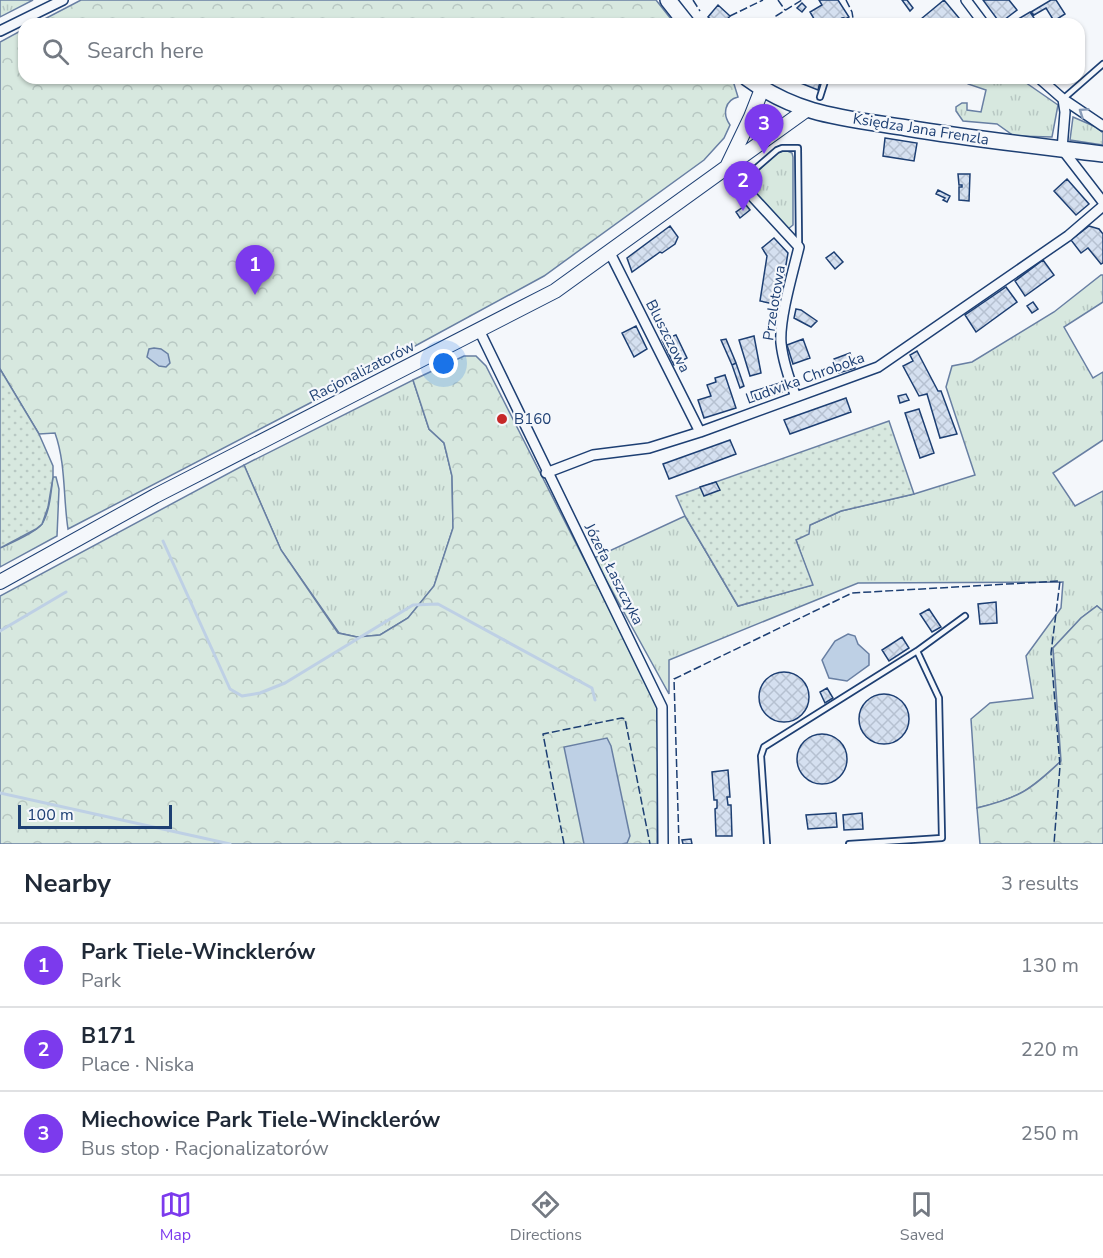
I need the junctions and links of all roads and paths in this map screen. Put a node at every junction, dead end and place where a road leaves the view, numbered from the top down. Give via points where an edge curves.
1 (63, 0) edge
2 (668, 0) edge
3 (966, 0) edge
4 (28, 18) edge
5 (682, 18) edge
6 (980, 18) edge
7 (18, 23) edge
8 (0, 32) edge
9 (1103, 64) edge
10 (1085, 80) edge
11 (755, 84) edge
12 (823, 84) edge
13 (1046, 84) edge
14 (1081, 84) edge
15 (762, 89) junction
16 (820, 97) dead end
17 (1064, 99) junction
18 (806, 110) junction
19 (1103, 126) edge
20 (1062, 149) junction
21 (1103, 154) edge
22 (726, 168) junction
23 (739, 183) junction
24 (1103, 204) edge
25 (799, 247) junction
26 (610, 253) junction
27 (479, 330) junction
28 (795, 397) junction
29 (700, 432) junction
30 (546, 472) junction
31 (0, 582) edge
32 (965, 616) dead end
33 (917, 651) junction
34 (663, 844) edge
35 (767, 844) edge
36 (849, 844) edge

1 - 4 street
2 - 5 main road
3 - 6 street
7 - 8 street
9 - 10 lane
11 - 15 main road, Księdza Jana Frenzla
12 - 16 lane
13 - 17 street
14 - 17 lane
15 - 18 main road, Księdza Jana Frenzla
15 - 22 street, Racjonalizatorów
19 -> 17 street
17 - 20 street
18 - 20 main road, Księdza Jana Frenzla via 947,135
18 - 22 street, Racjonalizatorów
20 - 21 main road, Księdza Jana Frenzla
20 - 24 street
22 - 23 street
22 - 26 street, Racjonalizatorów
23 - 25 street
23 - 25 lane via 777,150 798,148
24 - 28 street, Ludwika Chroboka via 1068,236 878,367
25 - 28 street, Przelotowa via 781,341
26 - 27 street, Racjonalizatorów via 555,291
26 - 29 street, Bluszczowa
27 - 30 street, Józefa Łaszczyka
27 - 31 street, Racjonalizatorów via 155,496
28 - 29 street, Ludwika Chroboka
29 - 30 street, Ludwika Chroboka via 648,448 593,455
30 - 34 street, Józefa Łaszczyka via 662,707
32 - 33 lane
33 - 35 lane via 764,747 761,756
33 - 36 lane via 939,698 942,838

